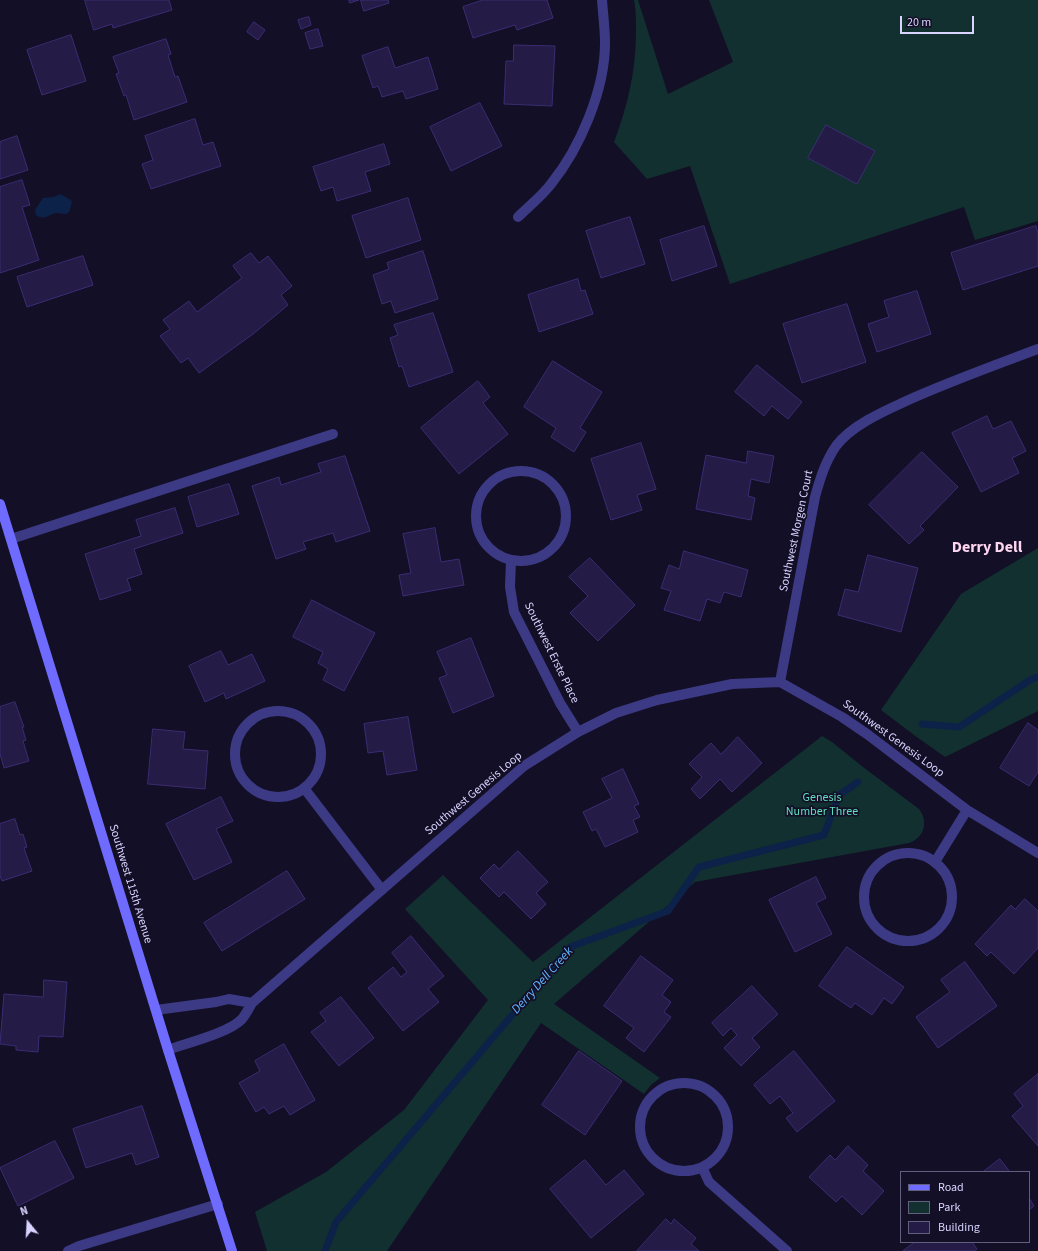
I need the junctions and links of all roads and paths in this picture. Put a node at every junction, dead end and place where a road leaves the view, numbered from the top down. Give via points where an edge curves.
1 (602, 0) edge
2 (518, 217) dead end
3 (1038, 349) edge
4 (333, 434) dead end
5 (0, 504) edge
6 (3, 525) edge
7 (11, 539) junction
8 (511, 560) junction
9 (780, 682) junction
10 (578, 732) junction
11 (304, 788) junction
12 (967, 810) junction
13 (1038, 852) edge
14 (935, 862) junction
15 (382, 890) junction
16 (252, 1003) junction
17 (156, 1010) junction
18 (168, 1050) junction
19 (702, 1167) junction
20 (218, 1204) junction
21 (68, 1251) edge
22 (232, 1251) edge
23 (788, 1251) edge

1 - 2 street via 605,44 601,80 590,116 577,144 551,184
3 - 9 street, Southwest Morgen Court via 931,390 881,413 857,427 837,445 823,469 815,497
4 - 7 street
5 - 6 street, Southwest 115th Avenue
6 - 7 street, Southwest 115th Avenue
7 - 17 street, Southwest 115th Avenue
8 - 8 street via 528,560 546,554 560,539 566,520 565,504 557,488 544,477 527,471 510,472 495,480 484,491 477,507 477,524 483,539 493,551
8 - 10 street, Southwest Erste Place via 510,587 514,612 560,703
9 - 10 street, Southwest Genesis Loop via 732,684 657,700 616,713
9 - 12 street, Southwest Genesis Loop via 867,734
10 - 15 street, Southwest Genesis Loop via 524,766
11 - 11 street via 315,777 321,761 321,745 314,729 302,718 288,712 272,711 253,719 241,732 235,747 236,765 245,782 255,791 273,797 289,796
11 - 15 street
12 - 13 street, Southwest Genesis Loop
12 - 14 street
14 - 14 street via 918,854 901,853 882,860 869,874 863,892 864,907 868,918 878,931 889,938 904,942 922,939 938,930 949,913 952,897 949,881
15 - 16 street, Southwest Genesis Loop
16 - 17 street via 230,999
16 - 18 street, Southwest Genesis Loop via 234,1026
17 - 18 street, Southwest 115th Avenue
18 - 20 street, Southwest 115th Avenue
19 - 19 street via 713,1159 723,1146 728,1129 727,1116 722,1105 709,1090 695,1084 670,1084 652,1096 642,1113 640,1132 644,1147 655,1160 670,1169
19 - 23 street via 710,1182
20 - 21 street
20 - 22 street, Southwest 115th Avenue

